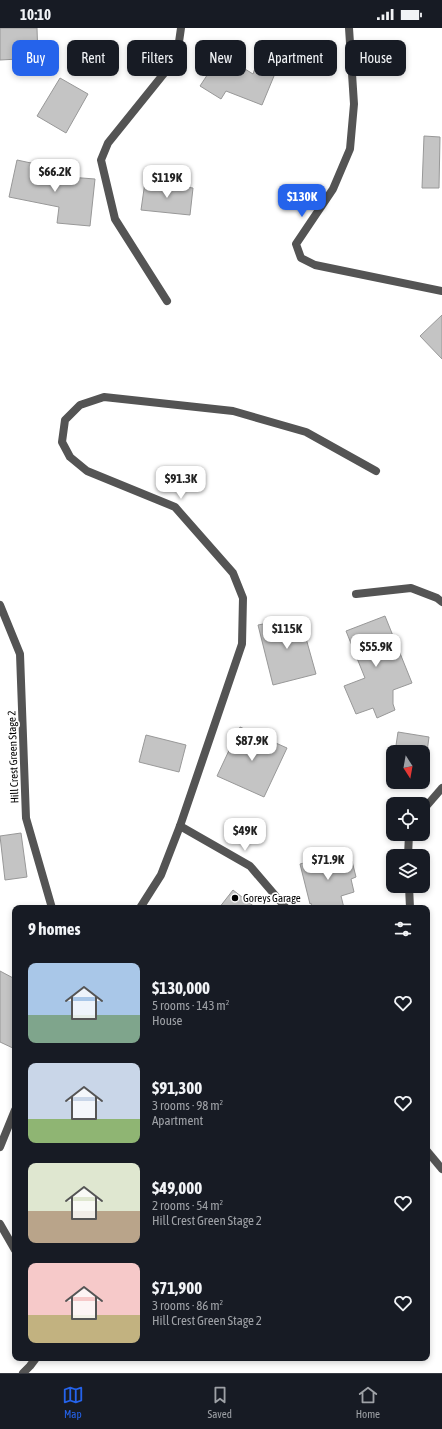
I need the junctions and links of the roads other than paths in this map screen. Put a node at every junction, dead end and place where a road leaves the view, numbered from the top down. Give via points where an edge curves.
1 (181, 28) edge
2 (349, 28) edge
3 (442, 291) edge
4 (167, 300) dead end
5 (376, 471) dead end
6 (356, 594) dead end
7 (442, 602) edge
8 (0, 605) edge
9 (442, 788) edge
10 (430, 802) edge
11 (180, 826) junction
12 (409, 893) edge
13 (51, 905) edge
14 (142, 905) edge
15 (283, 905) edge
16 (410, 905) edge
17 (12, 1117) edge
18 (0, 1147) edge
19 (430, 1155) edge
20 (442, 1169) edge
21 (0, 1224) edge
22 (12, 1245) edge
23 (34, 1361) edge
24 (23, 1373) edge

1 - 4 street via 179,42 166,71 108,143 101,160 115,219
2 - 3 street via 354,104 350,149 333,189 296,244 301,258 316,265
5 - 11 street via 306,432 233,411 104,397 80,405 65,420 62,442 70,457 87,471 175,507 233,573 243,598 242,644
6 - 7 street via 411,588
8 - 13 street, Hill Crest Green Stage 2 via 20,654 26,818
9 - 10 street
11 - 14 street via 161,875
11 - 15 street via 250,866
12 - 16 street
17 - 18 street
19 - 20 street
21 - 22 street
23 - 24 street

